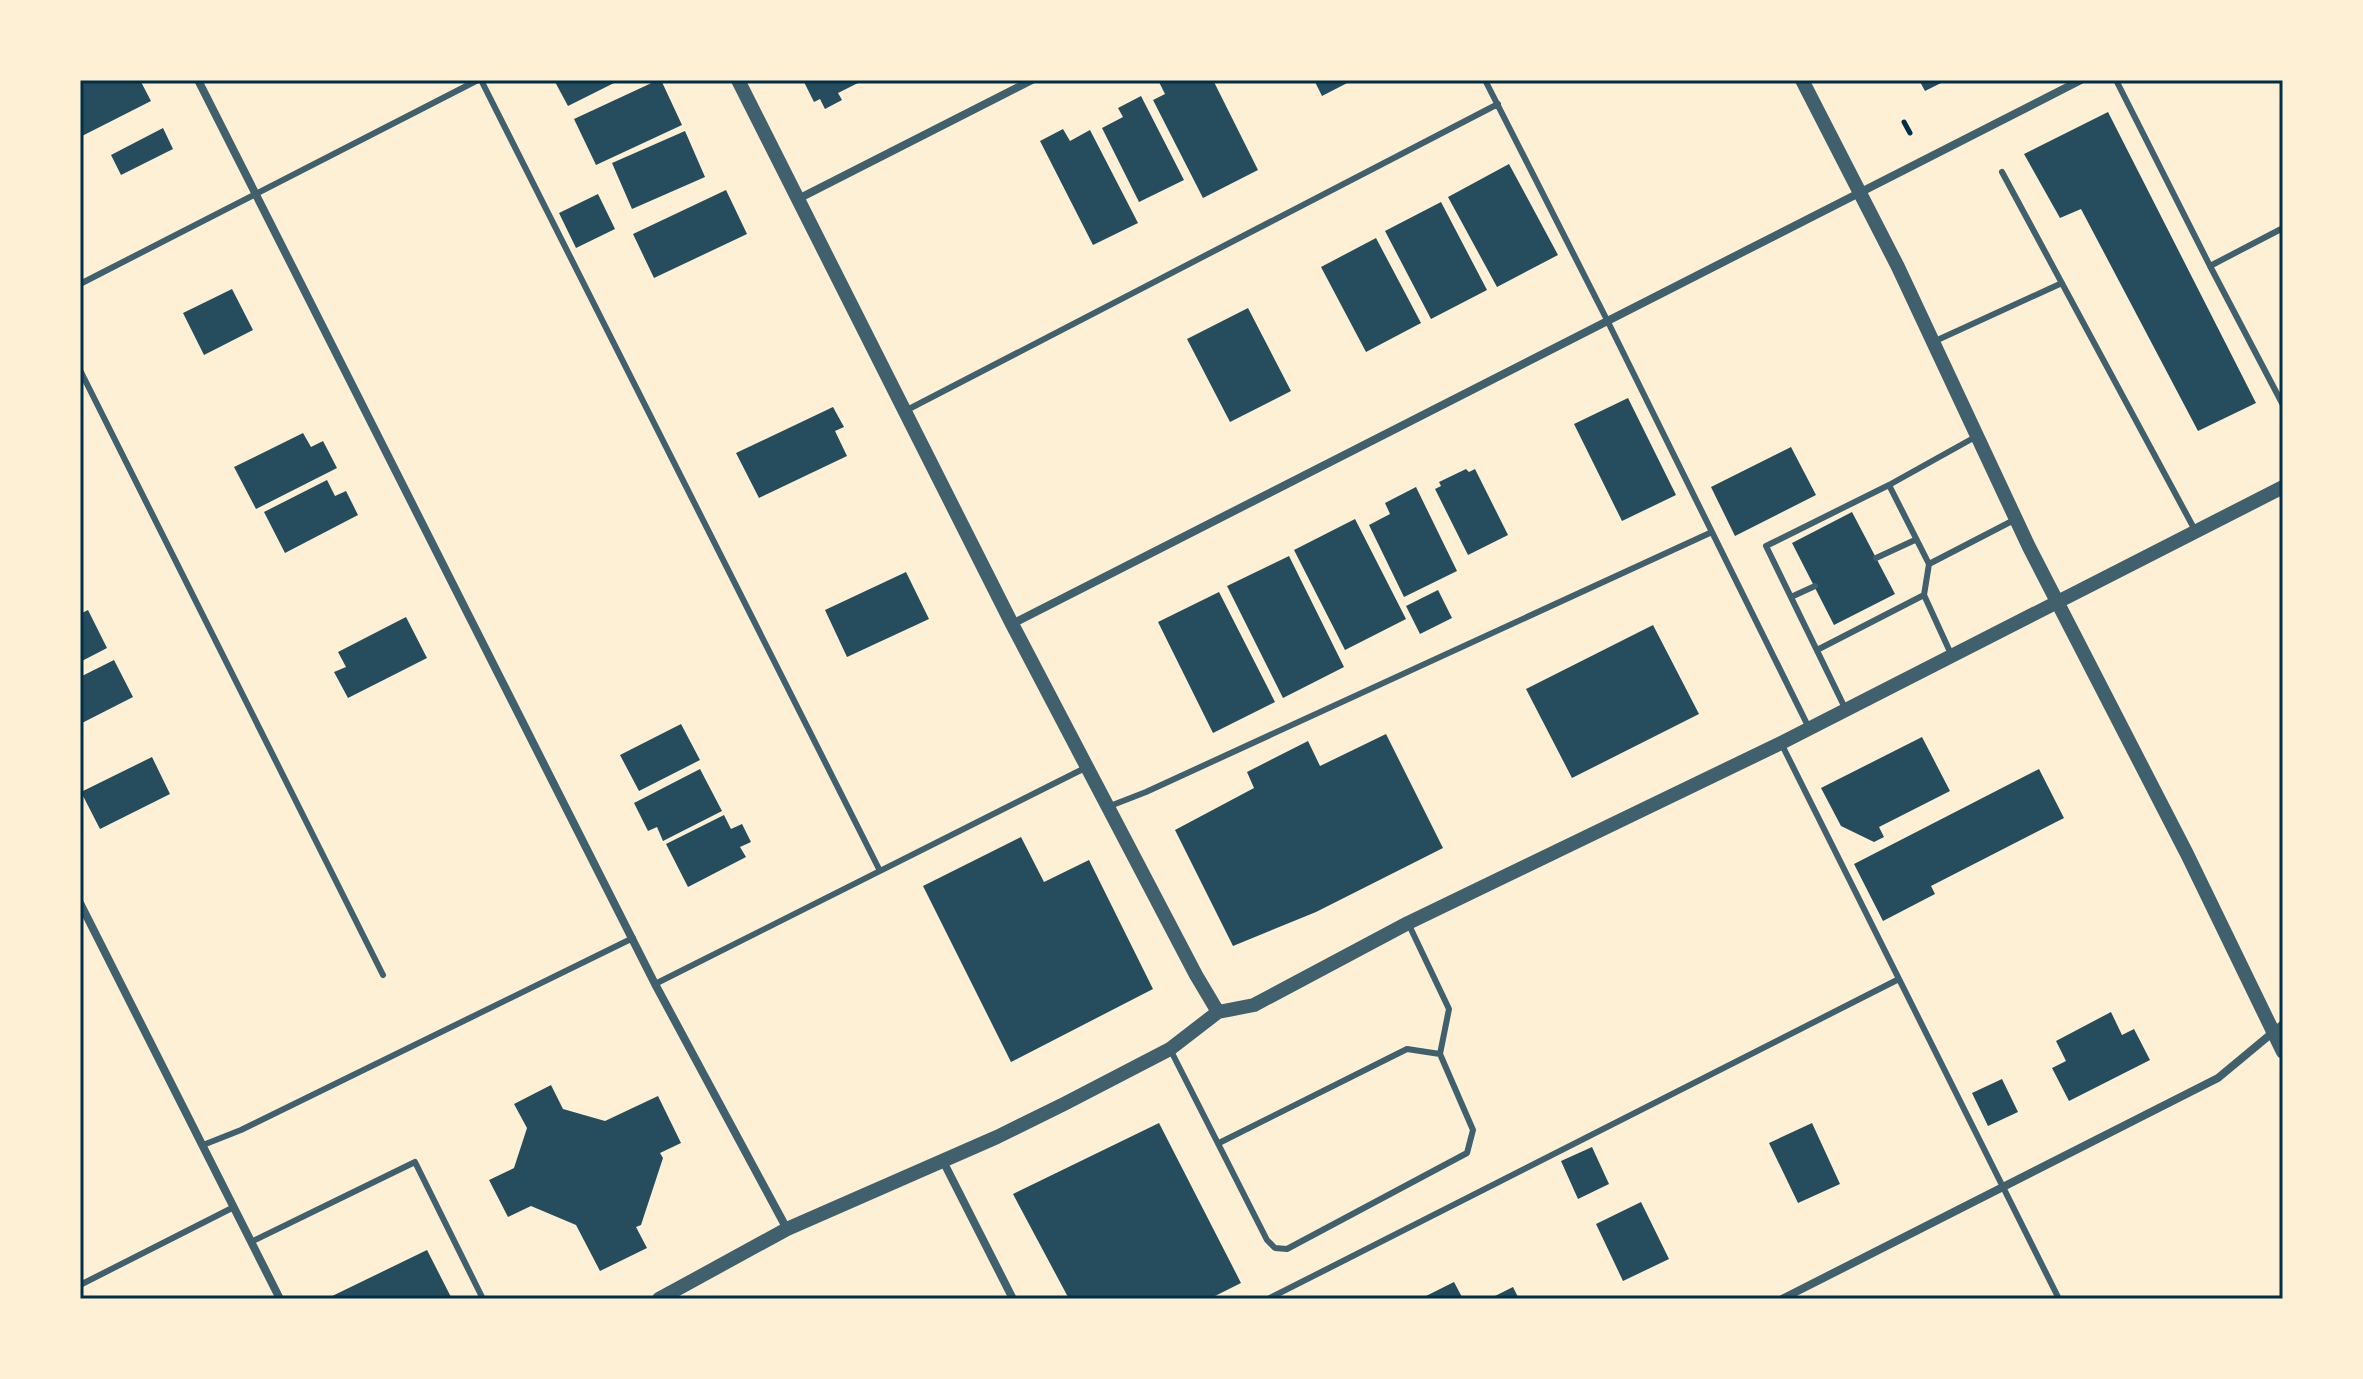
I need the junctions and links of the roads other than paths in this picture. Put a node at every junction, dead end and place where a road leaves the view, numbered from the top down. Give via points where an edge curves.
1 (198, 80) edge
2 (480, 80) edge
3 (738, 80) edge
4 (1032, 80) edge
5 (1485, 80) edge
6 (1802, 80) edge
7 (2081, 80) edge
8 (2116, 80) edge
9 (1498, 104) junction
10 (2002, 172) dead end
11 (256, 194) junction
12 (1860, 194) junction
13 (798, 199) junction
14 (2283, 228) edge
15 (2210, 266) junction
16 (2062, 283) junction
17 (80, 284) edge
18 (1607, 320) junction
19 (1933, 342) junction
20 (80, 370) edge
21 (2283, 405) edge
22 (905, 411) junction
23 (1977, 436) junction
24 (1889, 485) junction
25 (2283, 487) edge
26 (2016, 519) junction
27 (1712, 532) junction
28 (2196, 532) junction
29 (1915, 540) junction
30 (1876, 558) dead end
31 (1929, 564) junction
32 (1815, 586) dead end
33 (1924, 595) junction
34 (1791, 597) junction
35 (2057, 602) junction
36 (1012, 624) junction
37 (1817, 650) junction
38 (1951, 655) junction
39 (1846, 710) junction
40 (1809, 728) junction
41 (1781, 743) junction
42 (1087, 767) junction
43 (1107, 807) junction
44 (879, 869) junction
45 (80, 903) edge
46 (1408, 923) junction
47 (633, 938) junction
48 (383, 975) dead end
49 (1899, 979) junction
50 (655, 984) junction
51 (1218, 1012) junction
52 (2278, 1028) edge
53 (1170, 1049) junction
54 (2283, 1052) edge
55 (1440, 1054) junction
56 (1219, 1143) junction
57 (203, 1145) junction
58 (943, 1160) junction
59 (2003, 1187) junction
60 (234, 1207) junction
61 (787, 1229) junction
62 (251, 1242) junction
63 (80, 1285) edge
64 (280, 1299) edge
65 (483, 1299) edge
66 (659, 1299) edge
67 (1013, 1299) edge
68 (1268, 1299) edge
69 (1782, 1299) edge
70 (2059, 1299) edge

1 - 11 street
2 - 11 lane
2 - 44 lane
3 - 13 street
4 - 13 street
5 - 9 lane
6 - 12 street
7 - 12 street
8 - 15 lane
9 - 18 lane
9 - 22 lane
10 - 16 lane
11 - 17 lane
11 - 47 street
12 - 18 street
12 - 19 street
13 - 22 street
14 - 15 lane
15 - 21 lane
16 - 19 lane
16 - 28 lane
18 - 27 lane
18 - 36 street
19 - 23 street
20 - 48 lane
22 - 36 street
23 - 24 lane
23 - 26 street
24 - 29 lane
24 - 34 lane via 1766,546
25 - 28 street
26 - 31 lane
26 - 35 street
27 - 40 lane
27 - 43 lane
28 - 35 street
29 - 30 lane
29 - 31 lane
31 - 33 lane
32 - 34 lane
33 - 37 lane
33 - 38 lane
34 - 37 lane
35 - 38 street
35 - 52 street
36 - 42 street
37 - 39 lane
38 - 39 street
39 - 40 street
40 - 41 street
41 - 46 street
41 - 49 lane
42 - 43 street
42 - 44 lane
43 - 51 street
44 - 50 lane
45 - 57 street
46 - 51 street via 1254,1005
46 - 55 lane via 1449,1009
47 - 50 street
47 - 57 lane
49 - 59 lane
49 - 68 lane
50 - 61 street
51 - 53 street
52 - 54 street
52 - 59 street via 2218,1078
53 - 56 lane
53 - 58 street
55 - 56 lane via 1407,1049
55 - 56 lane via 1473,1130 1467,1153 1287,1249 1275,1248 1267,1240
57 - 60 street
58 - 61 street
58 - 67 street
59 - 69 street
59 - 70 lane
60 - 62 street
60 - 63 lane
61 - 66 street
62 - 64 street
62 - 65 lane via 415,1162

